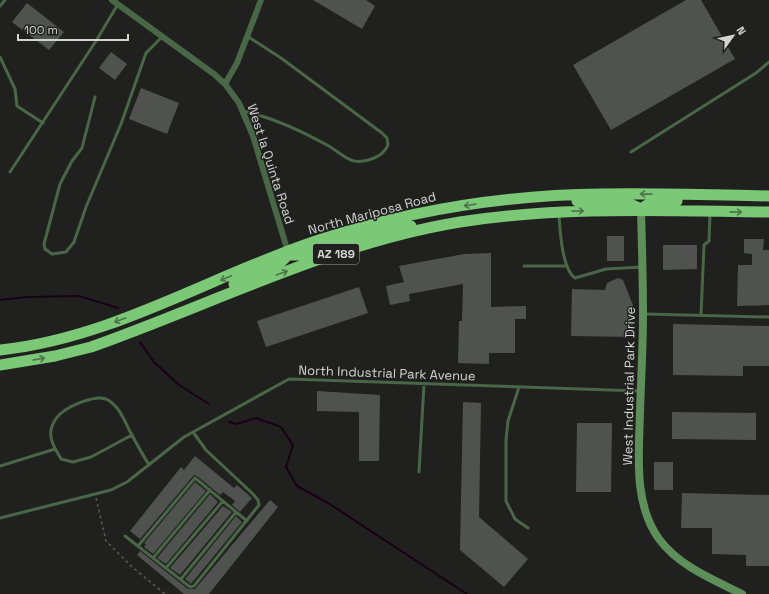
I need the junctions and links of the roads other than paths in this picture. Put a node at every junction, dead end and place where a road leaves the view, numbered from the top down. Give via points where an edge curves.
1 (5, 0) edge
2 (261, 0) edge
3 (115, 2) edge
4 (0, 6) edge
5 (247, 36) junction
6 (162, 37) junction
7 (0, 57) edge
8 (769, 62) edge
9 (225, 84) junction
10 (95, 97) dead end
11 (243, 111) junction
12 (43, 123) junction
13 (631, 152) dead end
14 (10, 172) dead end
15 (769, 196) edge
16 (508, 200) junction
17 (641, 211) junction
18 (710, 211) junction
19 (559, 212) junction
20 (769, 212) edge
21 (511, 216) junction
22 (288, 252) junction
23 (524, 266) dead end
24 (567, 266) junction
25 (642, 267) junction
26 (162, 313) junction
27 (643, 314) junction
28 (701, 315) junction
29 (769, 317) edge
30 (0, 350) edge
31 (0, 365) edge
32 (424, 384) junction
33 (519, 387) junction
34 (641, 391) junction
35 (193, 432) junction
36 (132, 435) junction
37 (55, 449) junction
38 (149, 465) junction
39 (0, 466) edge
40 (419, 472) dead end
41 (210, 490) junction
42 (223, 501) junction
43 (236, 512) junction
44 (0, 518) edge
45 (247, 521) junction
46 (528, 528) dead end
47 (125, 536) dead end
48 (138, 546) junction
49 (153, 558) junction
50 (166, 568) junction
51 (180, 579) junction
52 (742, 594) edge

1 - 4 lane
2 - 5 street
3 - 6 street, West la Quinta Road
3 - 12 lane via 96,41
5 - 9 street via 237,63
5 - 11 lane via 382,132 387,138 388,145 381,155 364,161 353,161 270,117
6 - 9 street, West la Quinta Road
6 - 10 lane via 146,53 74,242 66,252 52,254 44,246 60,184 82,148
7 - 12 lane via 15,89 17,106
8 - 13 lane via 756,73
9 - 11 street, West la Quinta Road
11 - 22 street, West la Quinta Road
12 - 14 lane
15 -> 16 highway, North Mariposa Road / AZ 189 via 600,194
15 - 17 highway via 658,203 644,206
16 - 17 highway via 623,203 638,207
16 -> 22 highway, North Mariposa Road / AZ 189 via 443,209 397,219 319,240
17 - 18 highway, North Mariposa Road / AZ 189
19 -> 17 highway, North Mariposa Road / AZ 189
17 - 25 street, West Industrial Park Drive
18 -> 20 highway, North Mariposa Road / AZ 189
18 - 28 lane via 709,241 704,245
19 - 21 highway, North Mariposa Road / AZ 189
19 - 24 lane
21 - 22 highway via 412,225 301,255 292,255
26 -> 21 highway, North Mariposa Road / AZ 189 via 379,241 459,222
22 - 26 highway, North Mariposa Road / AZ 189
23 - 24 lane
24 - 25 lane via 570,275 575,278 606,269
25 - 27 street, West Industrial Park Drive
26 -> 30 highway, North Mariposa Road / AZ 189 via 35,345
31 -> 26 highway, North Mariposa Road / AZ 189 via 55,356 100,344 129,333
27 - 28 lane
27 - 34 street, West Industrial Park Drive
28 - 29 lane
32 - 33 lane, North Industrial Park Avenue
32 - 35 lane, North Industrial Park Avenue via 289,379
32 - 40 lane
33 - 34 lane, North Industrial Park Avenue
33 - 46 lane via 508,422 506,501 515,519
34 - 52 street, West Industrial Park Drive via 640,479 643,503 650,522 671,553 688,566
35 - 38 lane, North Industrial Park Avenue
35 - 45 lane via 206,450 258,500 259,505
36 - 37 lane via 91,457 73,462 61,458
36 - 37 lane via 116,407 107,399 98,397 77,404 60,414 51,430
36 - 38 lane
37 - 39 lane
38 - 44 lane, North Industrial Park Avenue via 127,482 111,490
41 - 42 lane
41 - 48 lane via 194,478
41 - 49 lane
42 - 43 lane
42 - 50 lane
43 - 45 lane
43 - 51 lane
45 - 51 lane via 197,584 190,586
47 - 48 lane
48 - 49 lane
49 - 50 lane
50 - 51 lane

